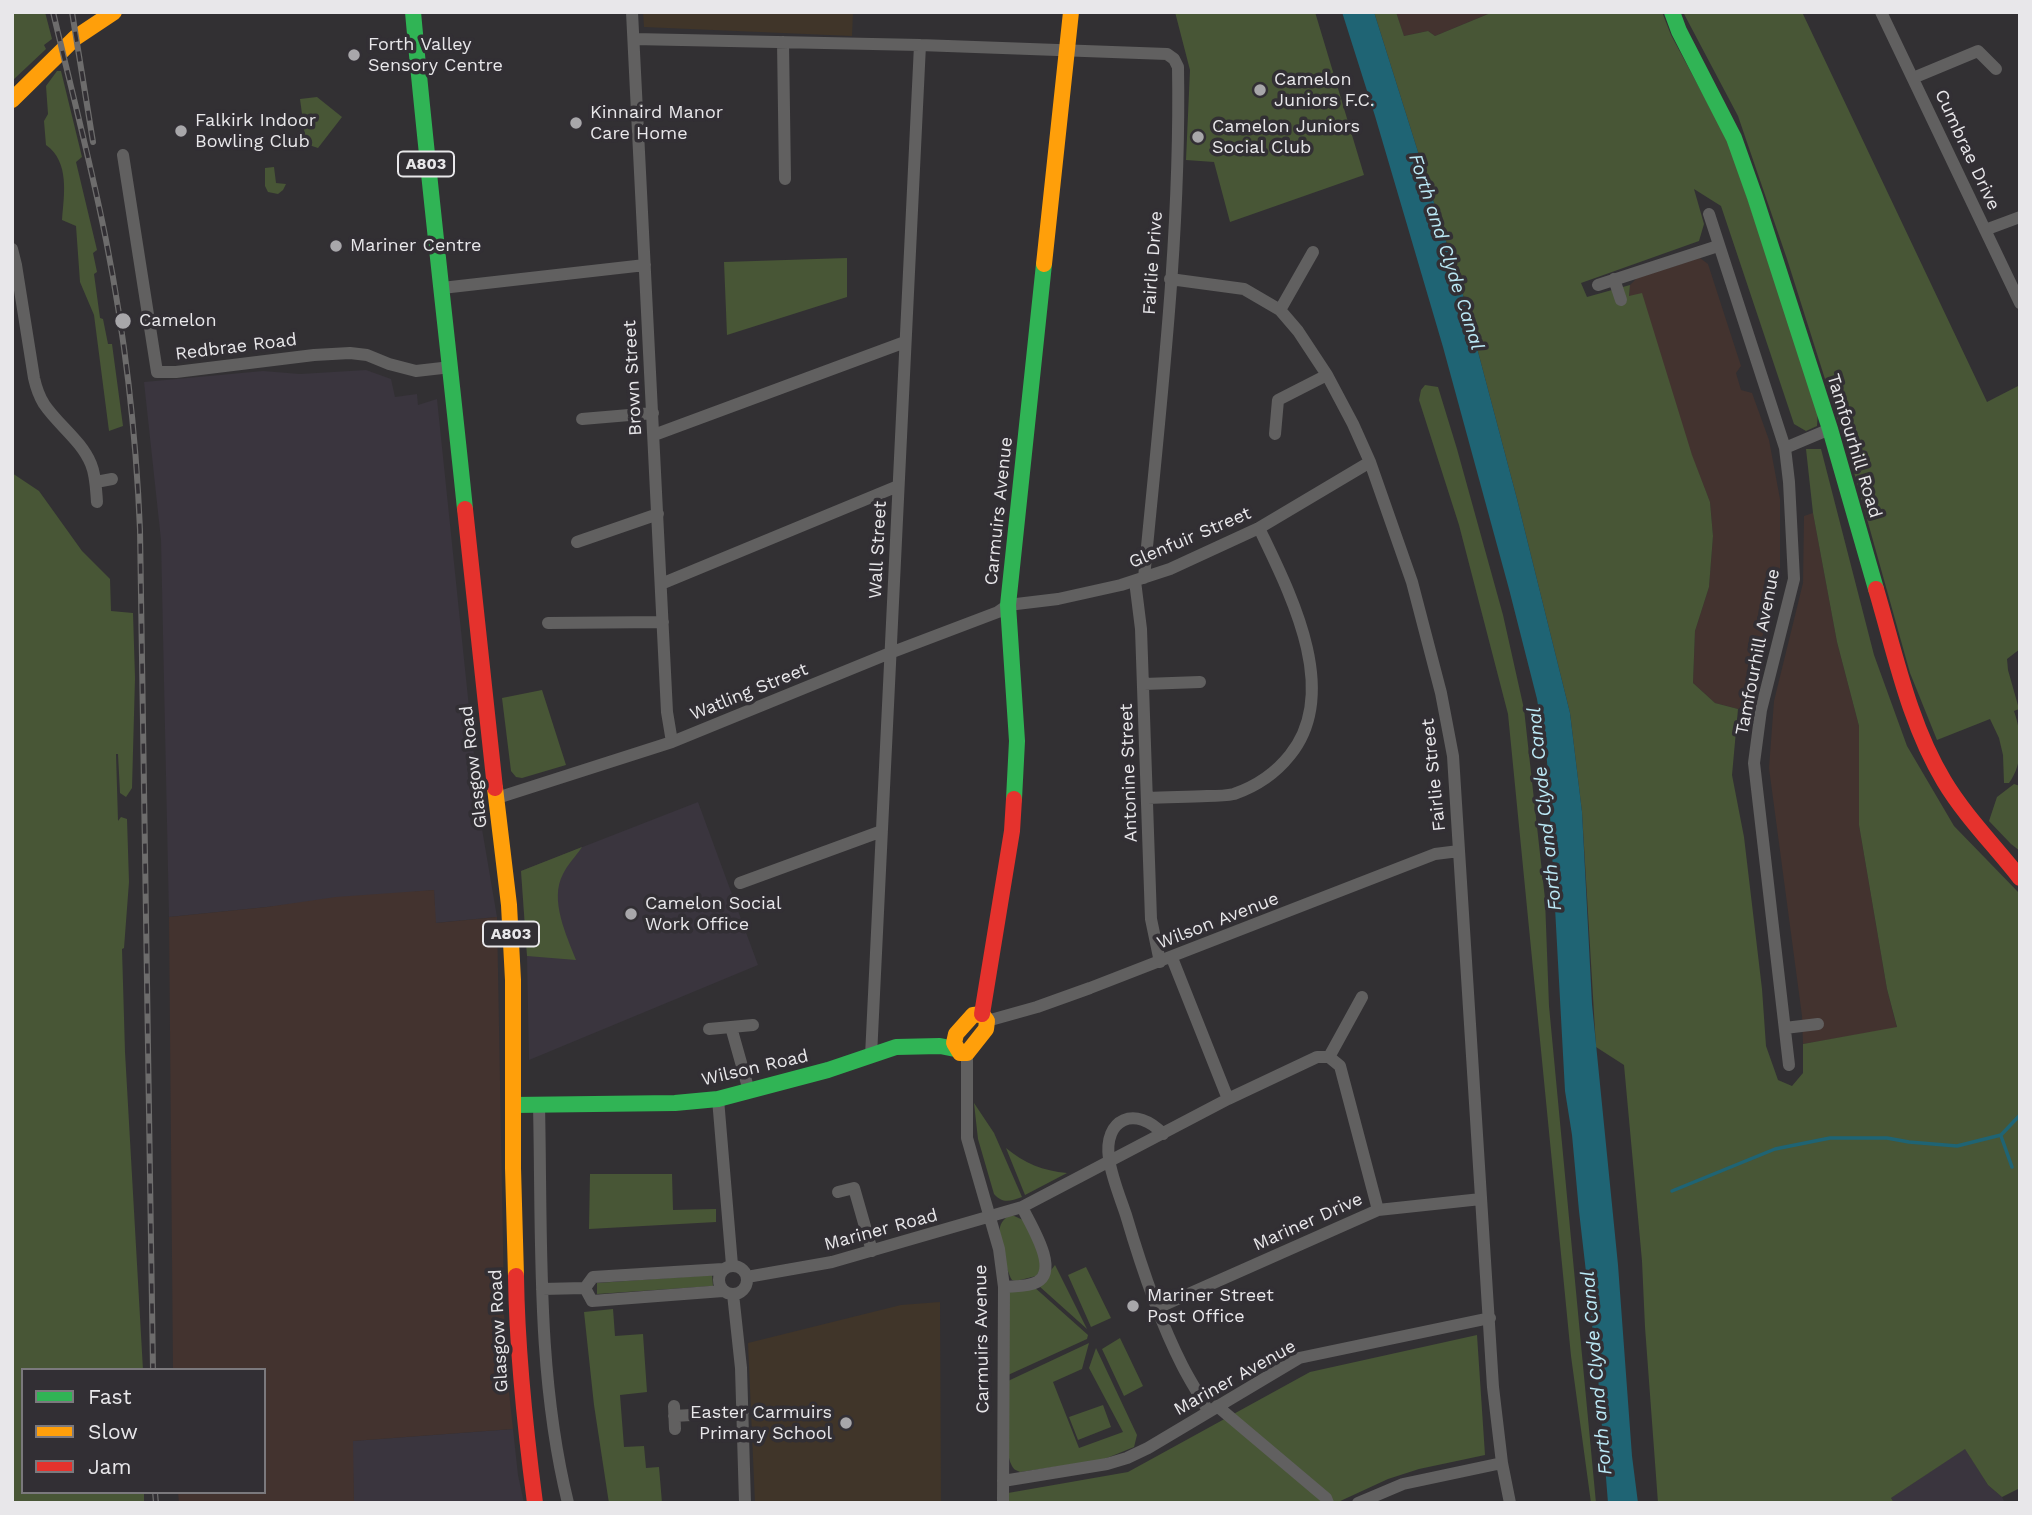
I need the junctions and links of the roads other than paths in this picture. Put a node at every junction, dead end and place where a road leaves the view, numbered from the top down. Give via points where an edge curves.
1 (114, 12) edge
2 (402, 12) edge
3 (632, 12) edge
4 (1071, 12) edge
5 (1672, 12) edge
6 (1881, 12) edge
7 (413, 20) edge
8 (634, 39) junction
9 (783, 42) junction
10 (919, 45) junction
11 (1067, 50) junction
12 (1996, 69) dead end
13 (1913, 78) junction
14 (12, 100) edge
15 (123, 156) dead end
16 (785, 179) dead end
17 (1709, 214) dead end
18 (2020, 217) edge
19 (1985, 230) junction
20 (1718, 246) junction
21 (12, 249) edge
22 (1313, 252) dead end
23 (645, 265) junction
24 (1170, 279) junction
25 (1614, 279) junction
26 (1598, 285) dead end
27 (442, 288) junction
28 (1621, 300) dead end
29 (2020, 303) edge
30 (1280, 310) junction
31 (905, 342) junction
32 (451, 367) junction
33 (1327, 375) junction
34 (653, 413) junction
35 (582, 419) dead end
36 (1830, 429) junction
37 (654, 435) junction
38 (1275, 435) dead end
39 (1785, 448) junction
40 (1370, 462) junction
41 (112, 479) dead end
42 (96, 482) junction
43 (898, 486) junction
44 (97, 502) dead end
45 (658, 514) junction
46 (1259, 528) junction
47 (577, 542) dead end
48 (1140, 580) junction
49 (661, 584) junction
50 (1008, 605) junction
51 (663, 622) junction
52 (548, 623) dead end
53 (890, 653) junction
54 (1199, 682) dead end
55 (1144, 684) junction
56 (672, 742) junction
57 (497, 798) junction
58 (1148, 798) junction
59 (881, 831) junction
60 (1459, 851) junction
61 (2020, 878) edge
62 (740, 883) dead end
63 (1166, 960) junction
64 (1362, 997) dead end
65 (985, 1017) junction
66 (1818, 1024) dead end
67 (752, 1025) dead end
68 (731, 1027) junction
69 (1785, 1028) junction
70 (709, 1029) dead end
71 (959, 1046) junction
72 (871, 1056) junction
73 (1329, 1057) junction
74 (1790, 1065) dead end
75 (749, 1091) junction
76 (718, 1099) junction
77 (1228, 1099) junction
78 (513, 1105) junction
79 (539, 1105) junction
80 (1163, 1134) junction
81 (1110, 1163) junction
82 (838, 1192) dead end
83 (1481, 1199) junction
84 (1022, 1207) junction
85 (1378, 1210) junction
86 (989, 1216) junction
87 (872, 1251) junction
88 (727, 1267) junction
89 (747, 1278) junction
90 (1004, 1287) junction
91 (584, 1288) junction
92 (542, 1289) junction
93 (728, 1293) junction
94 (1157, 1307) junction
95 (1490, 1318) junction
96 (1213, 1409) junction
97 (743, 1412) junction
98 (675, 1417) dead end
99 (1502, 1462) junction
100 (1003, 1481) junction
101 (535, 1503) edge
102 (568, 1503) edge
103 (745, 1503) edge
104 (1003, 1503) edge
105 (1328, 1503) edge
106 (1358, 1503) edge
107 (1510, 1503) edge

1 - 14 main road via 75,38
2 - 7 main road, Glasgow Road / A803
3 - 8 street, Brown Street
4 - 11 main road, Carmuirs Avenue
5 - 36 main road, Tamfourhill Road via 1734,138
6 - 13 street, Cumbrae Drive
7 - 27 main road, Glasgow Road / A803
8 - 9 street, Fairlie Drive
8 - 23 street, Brown Street
9 - 10 street, Fairlie Drive
9 - 16 street
10 - 11 street, Fairlie Drive
10 - 31 street, Wall Street
11 - 24 street, Fairlie Drive via 1167,54 1178,67 1179,137
11 - 50 main road, Carmuirs Avenue
12 - 13 street via 1978,51
13 - 19 street, Cumbrae Drive
15 - 32 street, Redbrae Road via 158,372 350,354 416,371
17 - 20 street, Tamfourhill Avenue
18 - 19 street
19 - 29 street, Cumbrae Drive
20 - 25 street
20 - 39 street, Tamfourhill Avenue
21 - 42 street via 38,391 91,463
22 - 30 street
23 - 27 street
23 - 34 street, Brown Street
24 - 30 street, Fairlie Street via 1244,289
24 - 48 street, Fairlie Drive
25 - 26 street
25 - 28 street
27 - 32 main road, Glasgow Road / A803
30 - 33 street, Fairlie Street
31 - 37 street
31 - 43 street, Wall Street
32 - 57 main road, Glasgow Road / A803
33 - 38 street via 1278,400
33 - 40 street, Fairlie Street
34 - 35 street
34 - 37 street, Brown Street
36 - 39 street
36 - 61 main road, Tamfourhill Road via 1921,734 1948,787
37 - 45 street, Brown Street
39 - 69 street, Tamfourhill Avenue via 1794,579 1761,710 1754,763
40 - 46 street, Glenfuir Street
40 - 60 street, Fairlie Street via 1412,582 1441,693 1453,756
41 - 42 street
42 - 44 street
43 - 49 street
43 - 53 street, Wall Street
45 - 47 street
45 - 49 street, Brown Street
46 - 48 street, Glenfuir Street
46 - 58 street via 1298,616 1309,664 1310,718 1299,744 1277,771 1251,787 1230,795
48 - 50 street, Glenfuir Street
48 - 55 street, Antonine Street
49 - 51 street, Brown Street
50 - 53 street, Watling Street
50 - 65 main road, Carmuirs Avenue via 1017,741 1014,803
51 - 52 street
51 - 56 street, Brown Street
53 - 56 street, Watling Street
53 - 59 street, Wall Street
54 - 55 street
55 - 58 street, Antonine Street
56 - 57 street, Watling Street
57 - 78 main road, Glasgow Road / A803 via 513,980
58 - 63 street, Antonine Street via 1151,919
59 - 62 street
59 - 72 street, Wall Street
60 - 63 street, Wilson Avenue via 1436,854
60 - 83 street, Fairlie Street
63 - 65 street, Wilson Avenue via 1037,1007
63 - 77 street, Antonine Street
64 - 73 street
65 - 71 main road via 972,1016
66 - 69 street
67 - 68 street
68 - 70 street
68 - 75 street
69 - 74 street, Tamfourhill Avenue
71 - 72 main road, Wilson Road via 896,1047
71 - 86 street, Carmuirs Avenue via 967,1138
72 - 75 main road, Wilson Road
73 - 77 street, Mariner Road via 1317,1057
73 - 85 street via 1339,1066
75 - 76 main road, Wilson Road
76 - 79 main road, Wilson Road
76 - 88 street
77 - 80 street, Mariner Road
78 - 79 main road, Wilson Road
78 - 101 main road, Glasgow Road / A803 via 517,1334
79 - 92 street
80 - 81 street, Mariner Road
80 - 81 street via 1141,1118 1122,1119 1110,1135
81 - 84 street, Mariner Road
81 - 94 street
82 - 87 street via 854,1188
83 - 85 street, Mariner Drive
83 - 95 street, Fairlie Street
84 - 86 street, Mariner Road
84 - 90 street via 1046,1258 1047,1271 1034,1284
85 - 94 street, Mariner Drive
86 - 87 street, Mariner Road
86 - 90 street, Carmuirs Avenue
87 - 89 street, Mariner Road
88 - 89 street via 741,1268
88 - 91 street via 593,1277
88 - 93 street via 718,1278
89 - 93 street via 744,1289
90 - 100 street, Carmuirs Avenue
91 - 92 street
91 - 93 street via 592,1301
92 - 102 street via 545,1360
93 - 97 street via 741,1368
94 - 96 street via 1182,1364
95 - 96 street, Mariner Avenue via 1299,1359
95 - 99 street, Fairlie Street
96 - 100 street, Mariner Avenue via 1127,1458
96 - 105 street
97 - 98 street
97 - 103 street
99 - 106 street via 1403,1484
99 - 107 street, Fairlie Street
100 - 104 street, Carmuirs Avenue

